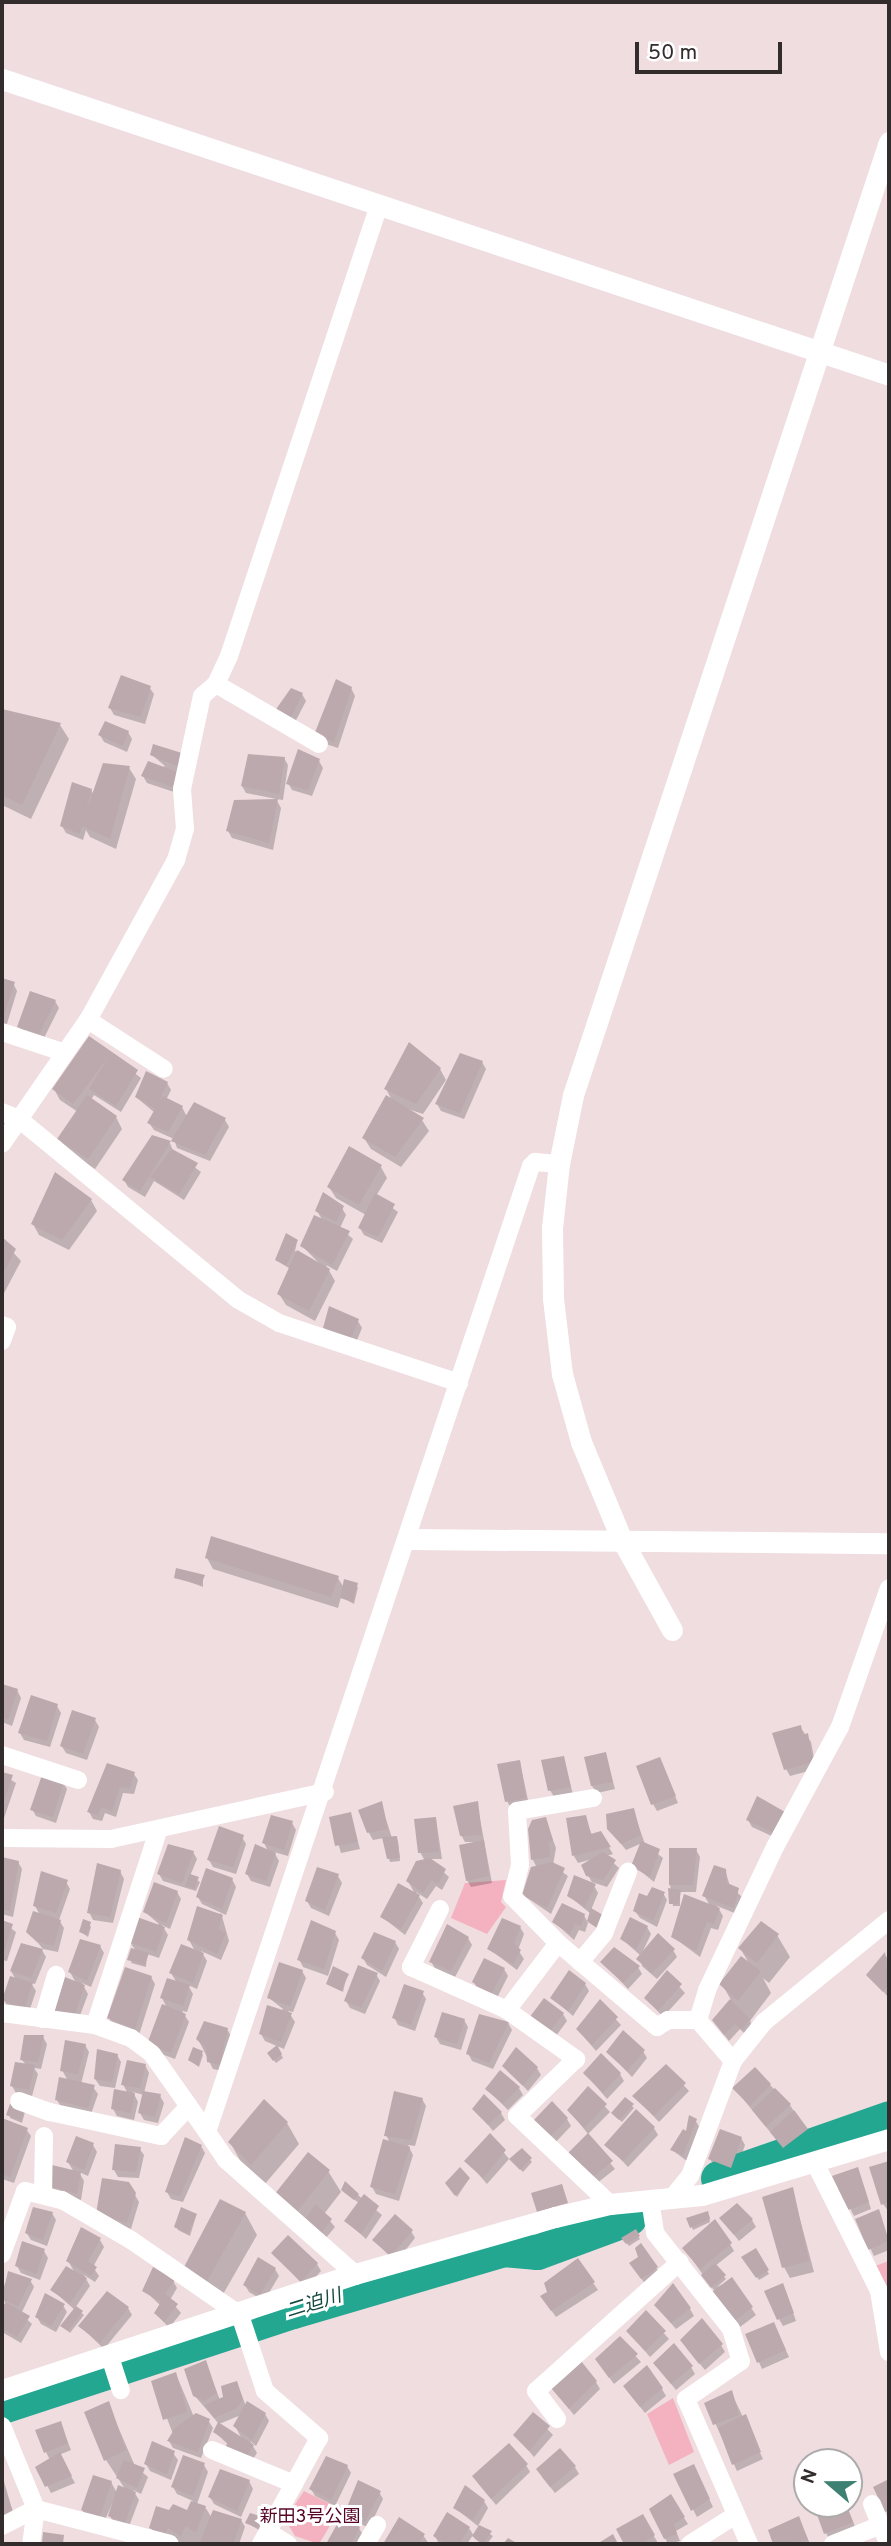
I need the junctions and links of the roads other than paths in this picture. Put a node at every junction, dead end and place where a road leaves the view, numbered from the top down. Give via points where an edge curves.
1 (2, 79) edge
2 (889, 142) edge
3 (378, 206) junction
4 (820, 352) junction
5 (889, 375) edge
6 (216, 684) junction
7 (319, 744) dead end
8 (88, 1020) junction
9 (2, 1032) edge
10 (65, 1053) junction
11 (164, 1069) dead end
12 (2, 1112) edge
13 (19, 1119) junction
14 (2, 1144) edge
15 (559, 1164) junction
16 (2, 1325) edge
17 (2, 1341) edge
18 (459, 1383) junction
19 (621, 1538) junction
20 (409, 1539) junction
21 (889, 1543) edge
22 (889, 1588) edge
23 (672, 1630) dead end
24 (2, 1755) edge
25 (78, 1780) dead end
26 (325, 1792) junction
27 (593, 1798) dead end
28 (158, 1831) junction
29 (2, 1839) edge
30 (628, 1872) dead end
31 (440, 1909) dead end
32 (889, 1920) edge
33 (558, 1943) junction
34 (580, 1962) junction
35 (56, 1975) dead end
36 (507, 2010) junction
37 (2, 2013) edge
38 (43, 2019) junction
39 (698, 2020) junction
40 (95, 2025) junction
41 (733, 2061) junction
42 (19, 2101) dead end
43 (189, 2106) junction
44 (207, 2132) junction
45 (44, 2136) dead end
46 (889, 2139) edge
47 (815, 2163) junction
48 (43, 2195) junction
49 (671, 2197) junction
50 (650, 2200) junction
51 (610, 2204) junction
52 (2, 2255) edge
53 (680, 2262) junction
54 (355, 2274) junction
55 (243, 2324) junction
56 (889, 2352) edge
57 (110, 2357) junction
58 (2, 2390) edge
59 (121, 2390) dead end
60 (557, 2419) dead end
61 (2, 2426) edge
62 (212, 2450) dead end
63 (294, 2484) junction
64 (872, 2504) dead end
65 (36, 2510) junction
66 (734, 2516) junction
67 (377, 2525) dead end
68 (881, 2525) junction
69 (2, 2526) edge
70 (265, 2538) edge
71 (888, 2543) edge
72 (31, 2544) edge
73 (170, 2544) edge
74 (288, 2544) edge
75 (366, 2544) edge
76 (690, 2544) edge
77 (749, 2544) edge
78 (833, 2544) edge

1 - 3 street
2 - 4 street
3 - 4 street
3 - 6 street
4 - 5 street
4 - 15 street via 573,1096
6 - 7 street
6 - 8 street via 202,696 182,789 185,829 176,860
8 - 10 street
8 - 11 street
9 - 10 street
10 - 13 street
12 - 13 street
13 - 14 street
13 - 18 street via 237,1298 279,1323
15 - 18 street via 531,1166
15 - 19 street via 552,1228 552,1298 562,1374 581,1442
16 - 17 street via 6,1327
18 - 20 street
19 - 20 street
19 - 21 street
19 - 23 street
20 - 26 street
22 - 39 street via 840,1727 769,1859 707,1990
24 - 25 street
26 - 28 street
26 - 44 street
27 - 33 street via 517,1811 520,1865 512,1896
28 - 29 street via 111,1839
28 - 40 street
30 - 34 street via 604,1933
31 - 36 street via 411,1967
32 - 41 street via 764,2022
33 - 34 street
33 - 36 street
34 - 39 street via 657,2027 668,2020
35 - 38 street
36 - 51 street via 576,2059 517,2116
37 - 38 street
38 - 40 street
39 - 41 street
40 - 43 street via 131,2038 152,2054
41 - 49 street via 690,2176
42 - 43 street via 161,2136
43 - 44 street
44 - 54 street via 226,2160
45 - 48 street
46 - 47 street
47 - 49 street via 702,2195
47 - 56 street via 879,2291
48 - 52 street via 25,2190
48 - 55 street via 62,2200 131,2240
49 - 50 street
50 - 51 street
50 - 53 street via 656,2233
51 - 54 street
53 - 60 street via 536,2391
53 - 66 street via 731,2329 741,2361 686,2399
54 - 55 street
55 - 57 street
55 - 63 street via 265,2391 319,2438
57 - 58 street
57 - 59 street
61 - 65 street
62 - 63 street
63 - 70 street
64 - 68 street
65 - 69 street
65 - 72 street
65 - 73 street
66 - 76 street
66 - 77 street
67 - 75 street
68 - 71 street
68 - 78 street
70 - 74 street

